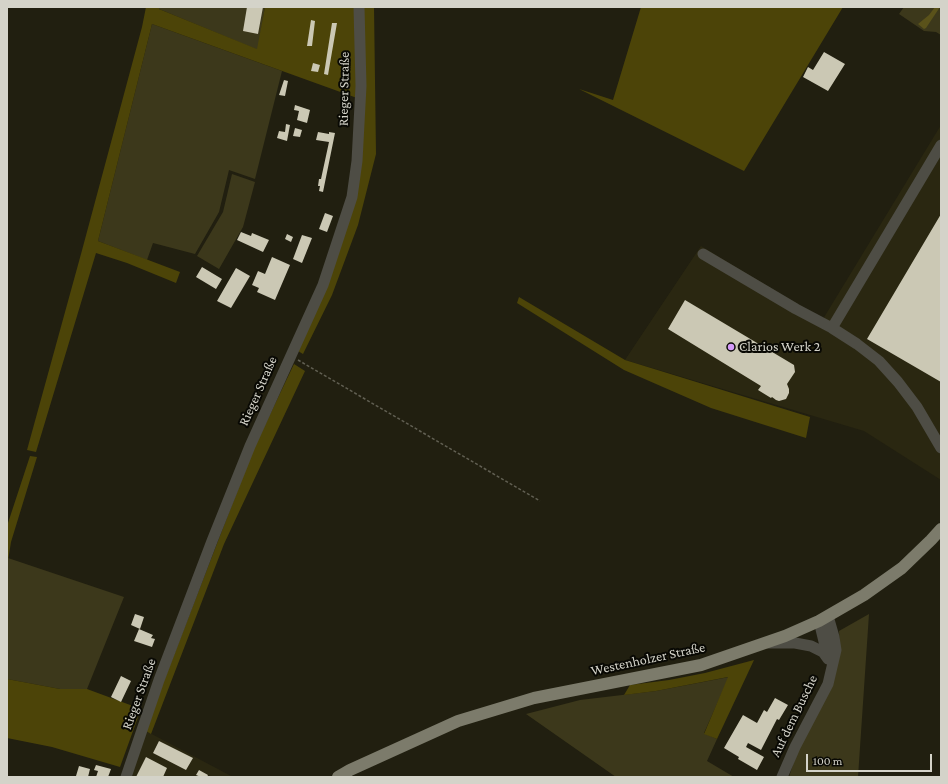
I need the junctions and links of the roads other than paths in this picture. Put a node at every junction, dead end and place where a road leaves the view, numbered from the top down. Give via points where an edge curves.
1 (359, 7) edge
2 (941, 145) edge
3 (703, 254) dead end
4 (832, 328) junction
5 (940, 443) edge
6 (941, 529) edge
7 (824, 618) junction
8 (765, 643) junction
9 (830, 663) junction
10 (126, 777) edge
11 (338, 777) edge
12 (782, 777) edge

1 - 10 street, Rieger Straße via 361,86 357,161 352,197 323,285 250,446 209,548 159,680
2 - 4 street
3 - 4 street
4 - 5 street via 879,361 898,382
6 - 7 main road, Westenholzer Straße via 902,568 864,595
7 - 8 main road, Westenholzer Straße
7 - 9 street, Auf dem Busche
8 - 9 street via 811,646 823,652
8 - 11 main road, Westenholzer Straße via 701,664 534,698 458,721
9 - 12 street, Auf dem Busche via 828,684

